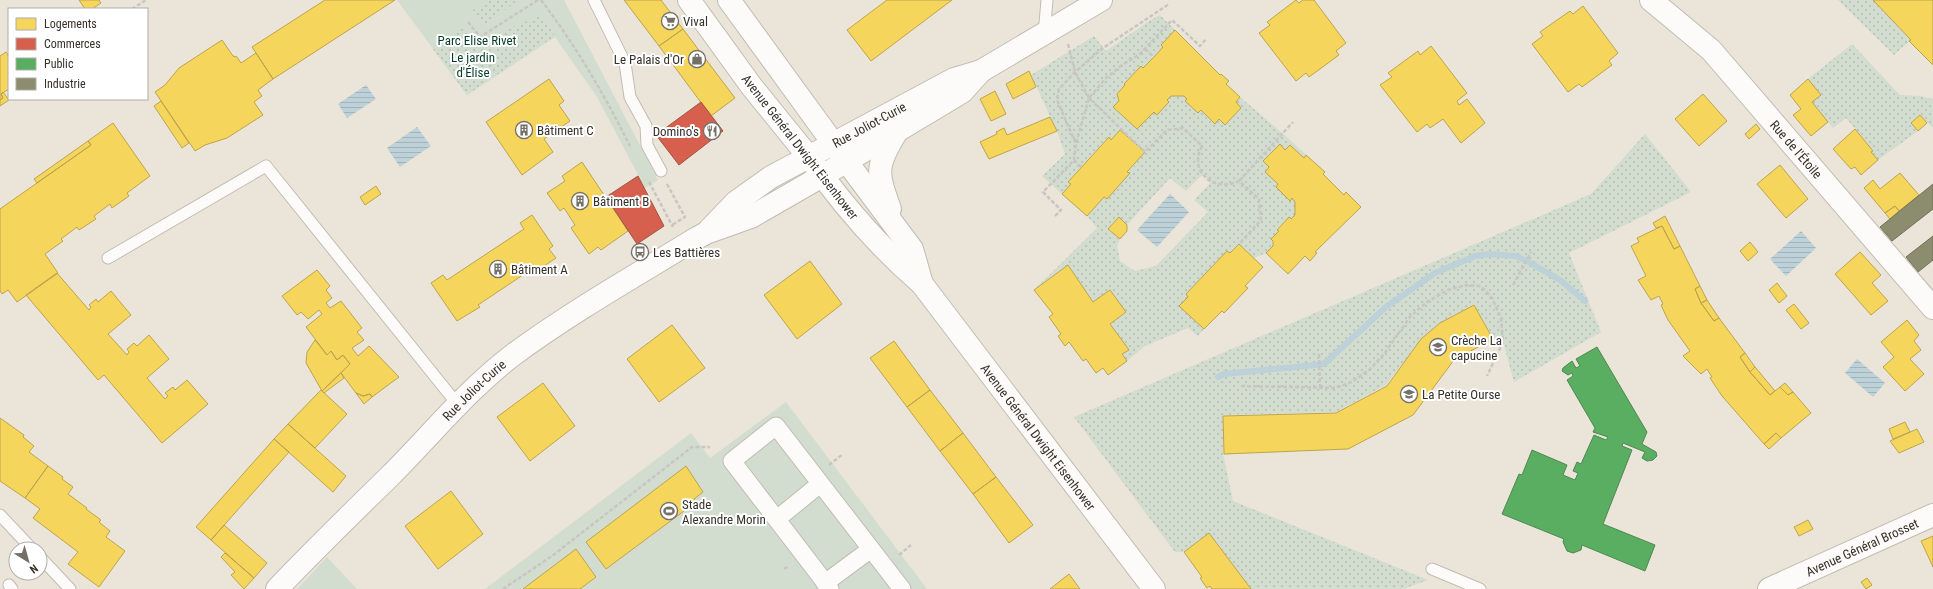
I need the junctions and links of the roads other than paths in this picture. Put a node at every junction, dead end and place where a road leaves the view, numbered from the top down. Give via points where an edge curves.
1 (594, 0) edge
2 (689, 0) edge
3 (729, 0) edge
4 (1048, 0) edge
5 (1101, 0) edge
6 (1651, 0) edge
7 (1051, 31) junction
8 (980, 71) junction
9 (896, 133) junction
10 (833, 143) junction
11 (808, 156) junction
12 (846, 162) junction
13 (661, 171) road end
14 (822, 176) junction
15 (897, 229) junction
16 (706, 233) junction
17 (108, 258) dead end
18 (922, 284) junction
19 (1933, 308) edge
20 (458, 404) junction
21 (820, 484) junction
22 (0, 515) edge
23 (1933, 515) edge
24 (777, 519) junction
25 (24, 541) edge
26 (871, 549) junction
27 (48, 566) edge
28 (1432, 570) dead end
29 (827, 586) edge
30 (70, 589) edge
31 (277, 589) edge
32 (902, 589) edge
33 (1154, 589) edge
34 (1480, 589) edge
35 (1769, 589) edge

1 - 13 lane via 625,63 630,97 646,126 647,145
2 - 11 main road, Avenue Général Dwight Eisenhower via 752,87
3 - 10 main road, Avenue Général Dwight Eisenhower
4 - 7 lane
5 - 7 main road, Rue Joliot-Curie
6 - 19 main road, Rue de l'Étoile via 1711,50
7 - 8 main road, Rue Joliot-Curie
8 - 9 main road, Rue Joliot-Curie via 962,92
8 - 10 main road, Rue Joliot-Curie via 954,79
9 - 12 main road, Rue Joliot-Curie
9 - 15 main road via 882,155 880,184
10 - 11 main road, Rue Joliot-Curie
10 - 12 main road, Avenue Général Dwight Eisenhower
11 - 14 main road, Avenue Général Dwight Eisenhower
11 - 16 main road, Rue Joliot-Curie via 771,177 736,202
12 - 14 main road, Rue Joliot-Curie
12 - 15 main road, Avenue Général Dwight Eisenhower
14 - 16 main road, Rue Joliot-Curie via 751,217
14 - 18 main road, Avenue Général Dwight Eisenhower via 896,262
15 - 18 main road, Avenue Général Dwight Eisenhower via 912,249
16 - 20 main road, Rue Joliot-Curie via 569,317 513,356
17 - 20 lane via 266,166
18 - 33 main road, Avenue Général Dwight Eisenhower
20 - 31 main road, Rue Joliot-Curie
21 - 24 street
21 - 24 street via 776,426 732,461
21 - 26 street
22 - 25 lane
23 - 35 main road, Avenue Général Brosset
24 - 29 street
26 - 29 street
26 - 32 street
27 - 30 lane
28 - 34 lane

